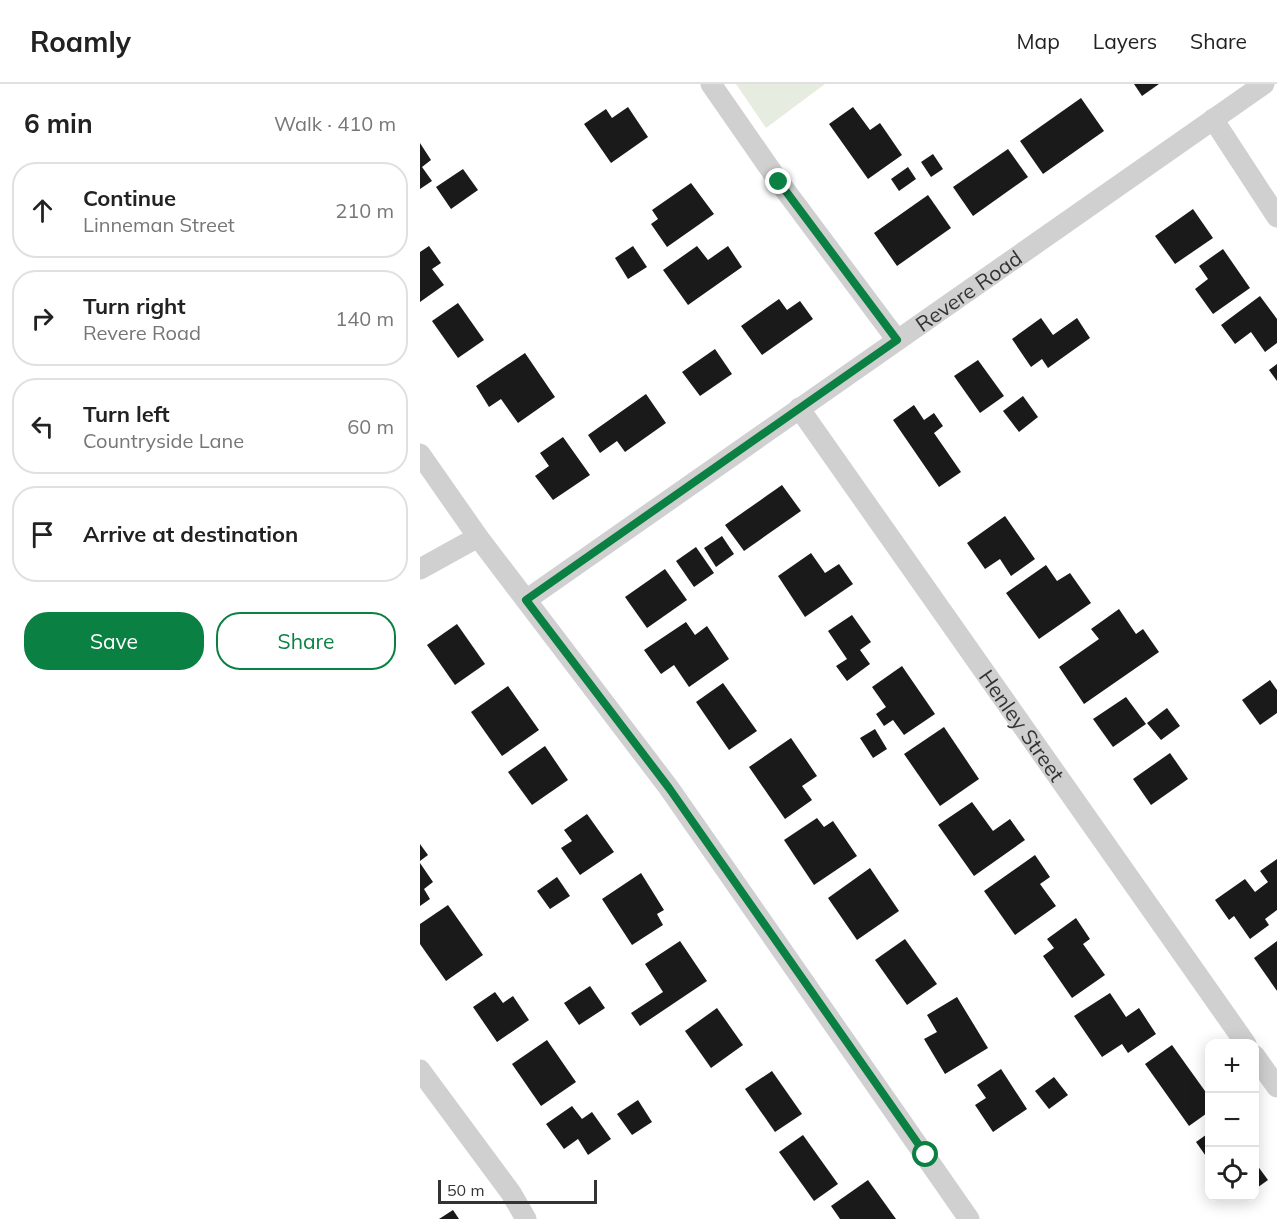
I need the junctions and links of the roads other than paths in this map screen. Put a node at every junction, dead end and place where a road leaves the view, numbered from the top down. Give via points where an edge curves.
1 (711, 84) edge
2 (1264, 84) edge
3 (1213, 118) junction
4 (1277, 217) edge
5 (897, 340) junction
6 (799, 408) junction
7 (420, 454) edge
8 (478, 537) junction
9 (420, 569) edge
10 (526, 600) junction
11 (1242, 1039) edge
12 (1259, 1062) edge
13 (420, 1071) edge
14 (1277, 1087) edge
15 (526, 1219) edge
16 (969, 1219) edge

1 - 5 street
2 - 3 street, Revere Road
3 - 4 street
3 - 5 street, Revere Road
5 - 6 street, Revere Road
6 - 10 street, Revere Road
6 - 11 street, Henley Street
7 - 8 street
8 - 9 street
8 - 10 street
10 - 16 street via 669,788
12 - 14 street
13 - 15 street

